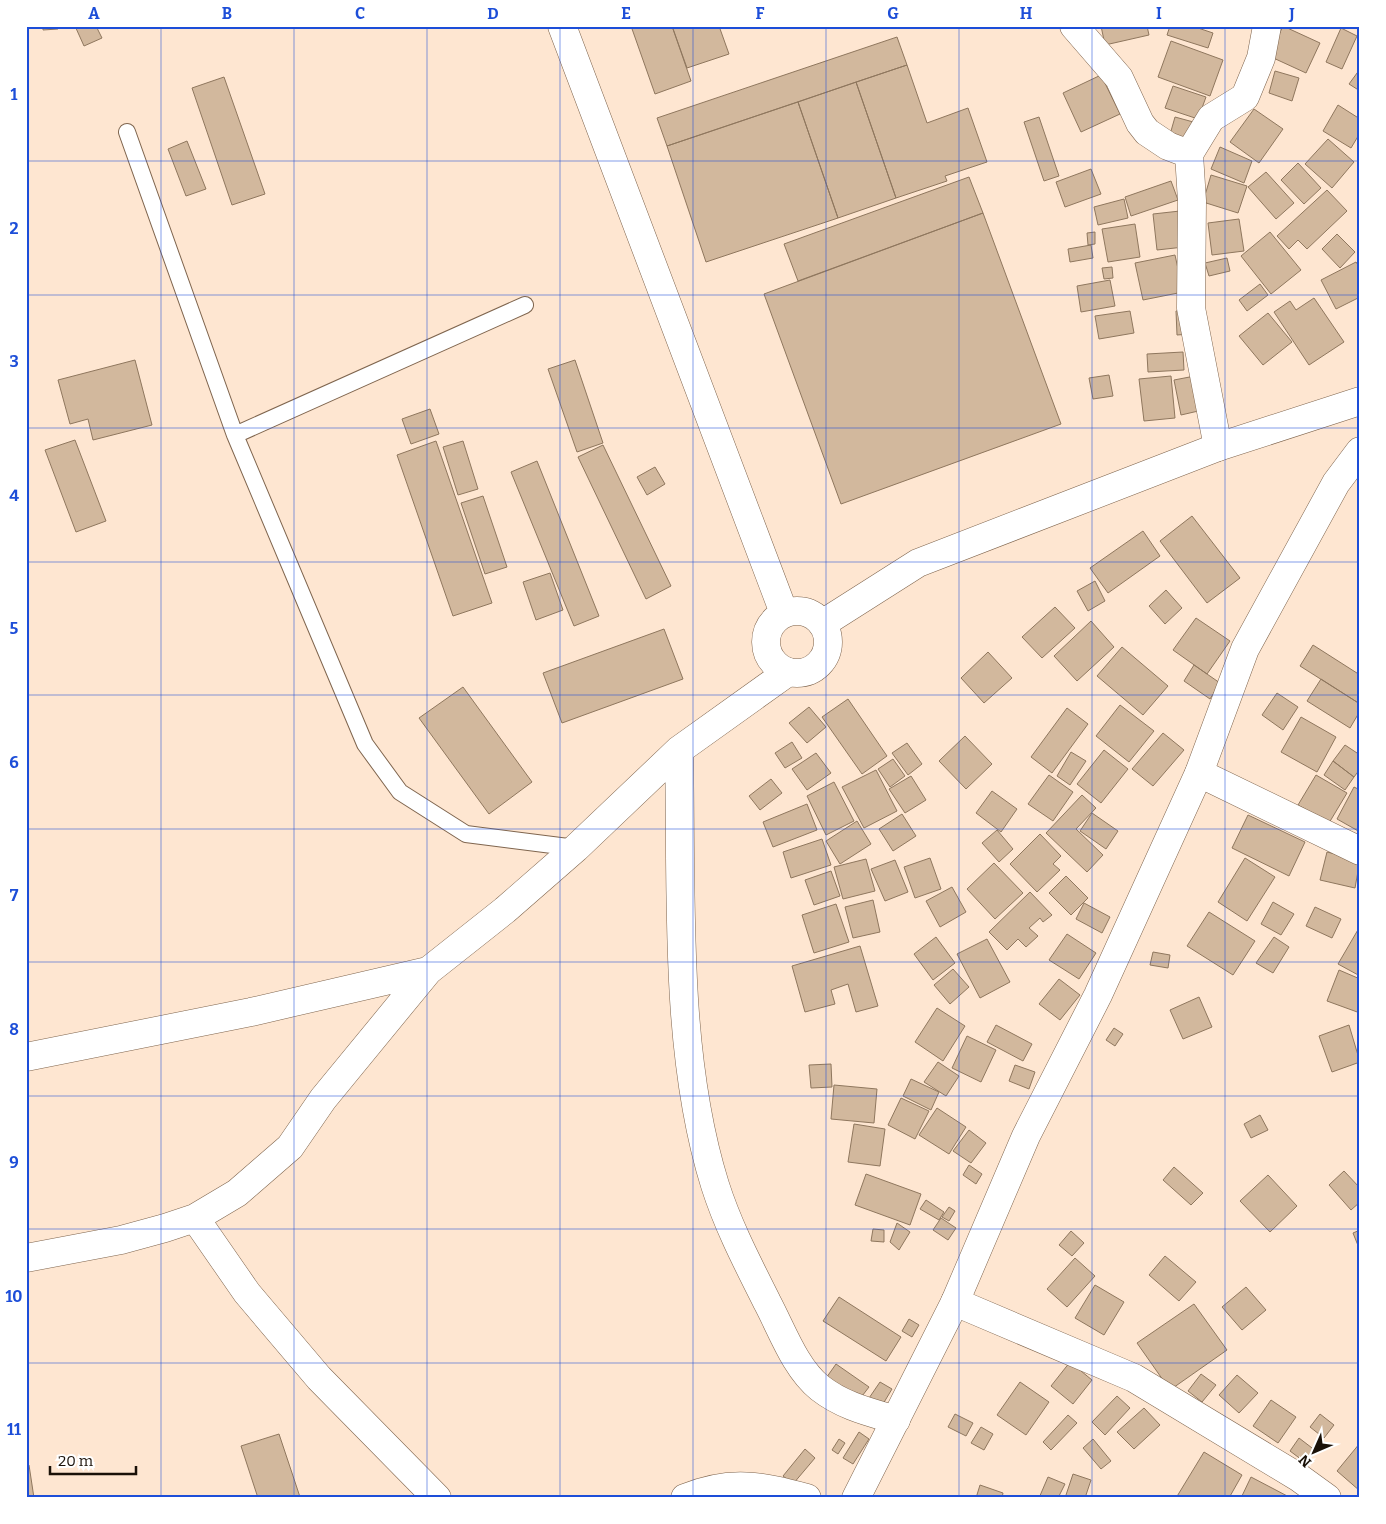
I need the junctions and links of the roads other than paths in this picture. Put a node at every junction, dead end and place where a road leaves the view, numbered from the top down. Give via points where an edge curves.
1 (562, 26) edge
2 (1074, 26) edge
3 (1267, 26) edge
4 (127, 132) dead end
5 (1189, 154) junction
6 (525, 305) dead end
7 (1360, 401) edge
8 (235, 436) junction
9 (1218, 447) junction
10 (1360, 451) edge
11 (784, 613) junction
12 (822, 624) junction
13 (788, 672) junction
14 (680, 750) junction
15 (1199, 774) junction
16 (576, 848) junction
17 (1360, 851) edge
18 (428, 971) junction
19 (26, 1057) edge
20 (195, 1218) junction
21 (26, 1258) edge
22 (955, 1302) junction
23 (896, 1420) junction
24 (437, 1498) edge
25 (685, 1498) edge
26 (807, 1498) edge
27 (856, 1498) edge
28 (1327, 1498) edge

1 - 11 street
2 - 5 street via 1119,78 1147,132 1168,146
3 - 5 street via 1261,58 1245,97 1211,118
4 - 8 lane
5 - 9 street via 1191,308
6 - 8 lane
7 - 9 street
8 - 16 lane via 365,744 400,792 466,834
9 - 12 street via 918,563
10 - 15 street via 1336,484 1245,649
11 - 12 street via 805,612
11 - 13 street via 770,625 765,644 772,662
12 - 13 street via 828,648 822,660 807,671
13 - 14 street
14 - 16 street
14 - 23 street via 685,1010 691,1070 715,1184 745,1257 799,1364 818,1387 842,1404
15 - 17 street
15 - 22 street via 1098,995 1026,1136
16 - 18 street
18 - 19 street via 251,1012
18 - 20 street via 324,1099 290,1147 237,1193
20 - 21 street via 121,1240
20 - 24 street via 246,1293 319,1378
22 - 23 street
22 - 28 street via 1134,1378 1290,1472
23 - 27 street
25 - 26 street via 700,1491 730,1485 752,1485

